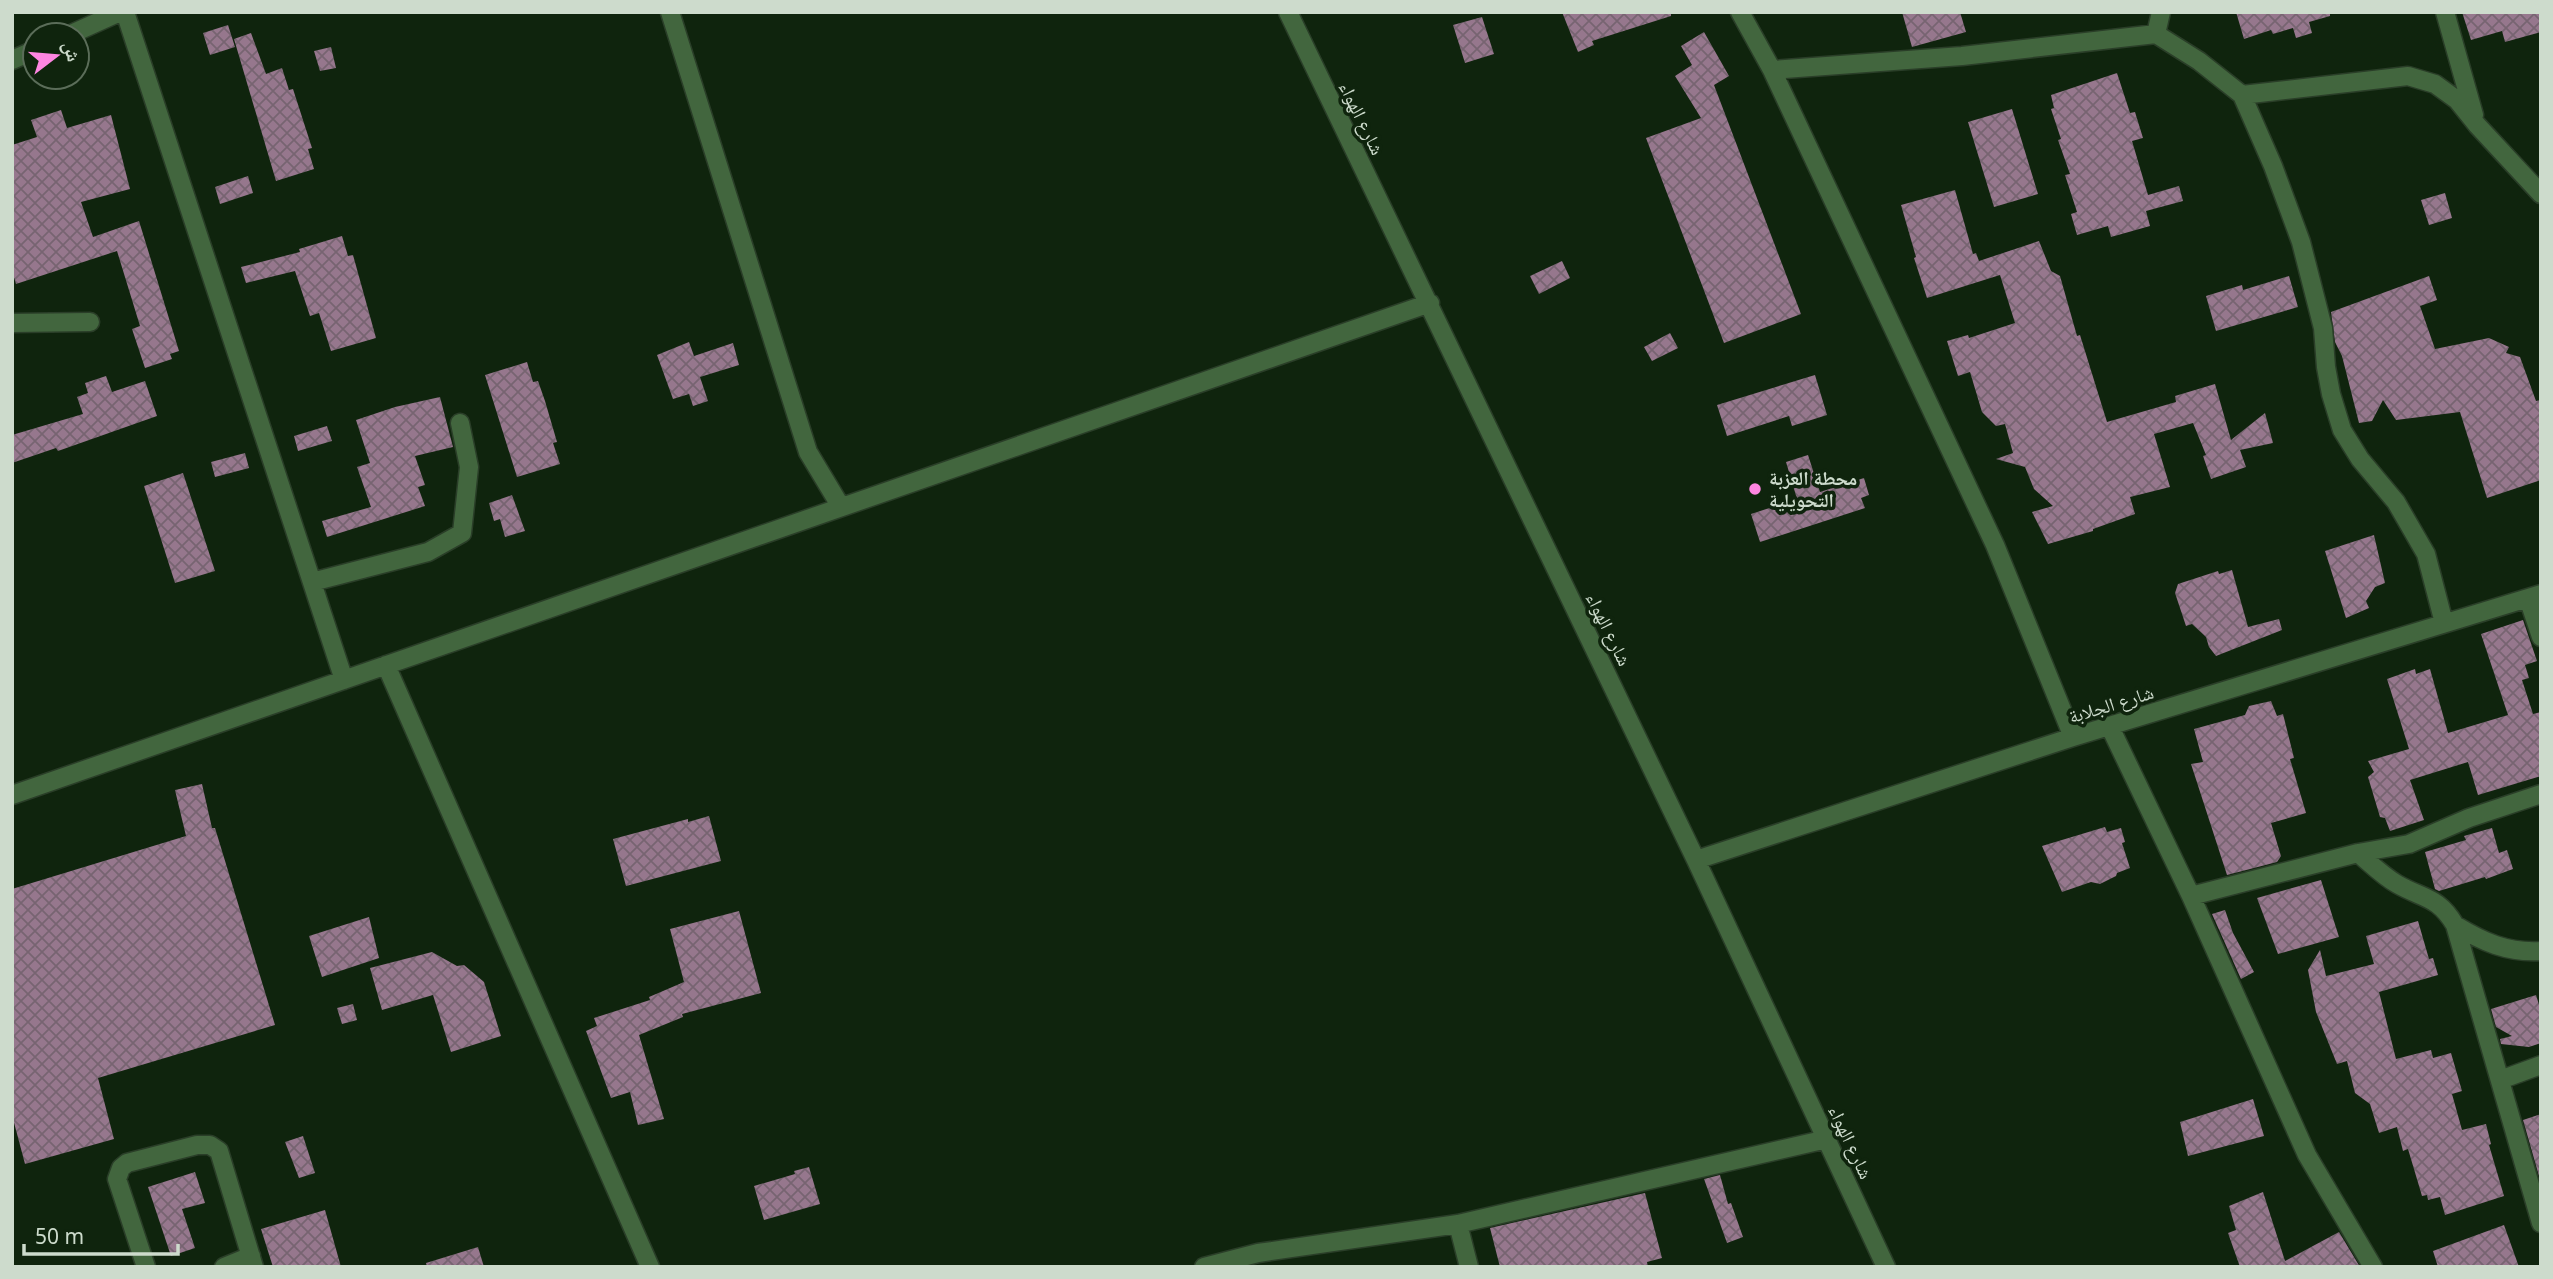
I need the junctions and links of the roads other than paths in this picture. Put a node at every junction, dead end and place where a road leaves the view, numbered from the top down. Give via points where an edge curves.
1 (122, 12) edge
2 (670, 12) edge
3 (1288, 12) edge
4 (1740, 12) edge
5 (2161, 12) edge
6 (2445, 12) edge
7 (91, 25) edge
8 (2156, 34) junction
9 (1772, 70) junction
10 (2242, 95) junction
11 (2477, 125) junction
12 (2541, 194) edge
13 (1430, 303) junction
14 (90, 322) dead end
15 (12, 323) edge
16 (460, 423) dead end
17 (841, 507) junction
18 (312, 582) junction
19 (2535, 596) edge
20 (2444, 623) junction
21 (2541, 637) edge
22 (386, 665) junction
23 (344, 680) junction
24 (2110, 727) junction
25 (2073, 737) junction
26 (2541, 794) edge
27 (12, 795) edge
28 (2358, 853) junction
29 (1696, 860) junction
30 (2191, 895) junction
31 (2455, 925) junction
32 (2541, 951) edge
33 (2541, 1065) edge
34 (2500, 1080) junction
35 (1827, 1139) junction
36 (2541, 1223) edge
37 (1458, 1224) junction
38 (1259, 1260) edge
39 (253, 1262) edge
40 (146, 1267) edge
41 (224, 1267) edge
42 (650, 1267) edge
43 (1204, 1267) edge
44 (1469, 1267) edge
45 (1886, 1267) edge
46 (2373, 1267) edge

1 - 7 street
1 - 18 street
2 - 17 street via 808,452
3 - 13 street, شارع الهواء
4 - 9 street
5 - 8 street
6 - 11 street
8 - 9 street
8 - 10 street
9 - 25 street via 1995,545
10 - 11 street via 2408,76 2435,84 2458,100
10 - 20 street via 2301,242 2342,430 2396,502 2426,554
11 - 12 street
13 - 17 street
13 - 29 street, شارع الهواء
14 - 15 street
16 - 18 street via 469,467 462,533 428,552
17 - 22 street
18 - 23 street
19 - 20 street, شارع الجلابة
19 - 21 street
20 - 24 street, شارع الجلابة
22 - 23 street
22 - 42 street
23 - 27 street
24 - 25 street, شارع الجلابة
24 - 30 street
25 - 29 street, شارع الجلابة
26 - 28 street via 2409,844
28 - 30 street
28 - 31 street via 2397,884 2447,910
29 - 35 street, شارع الهواء
30 - 46 street via 2307,1155
31 - 32 street via 2499,948
31 - 34 street
33 - 34 street
34 - 36 street
35 - 37 street
35 - 45 street, شارع الهواء
37 - 38 street
37 - 44 street
38 - 43 street
39 - 40 street via 219,1151 197,1145 121,1168 117,1179
39 - 41 street

